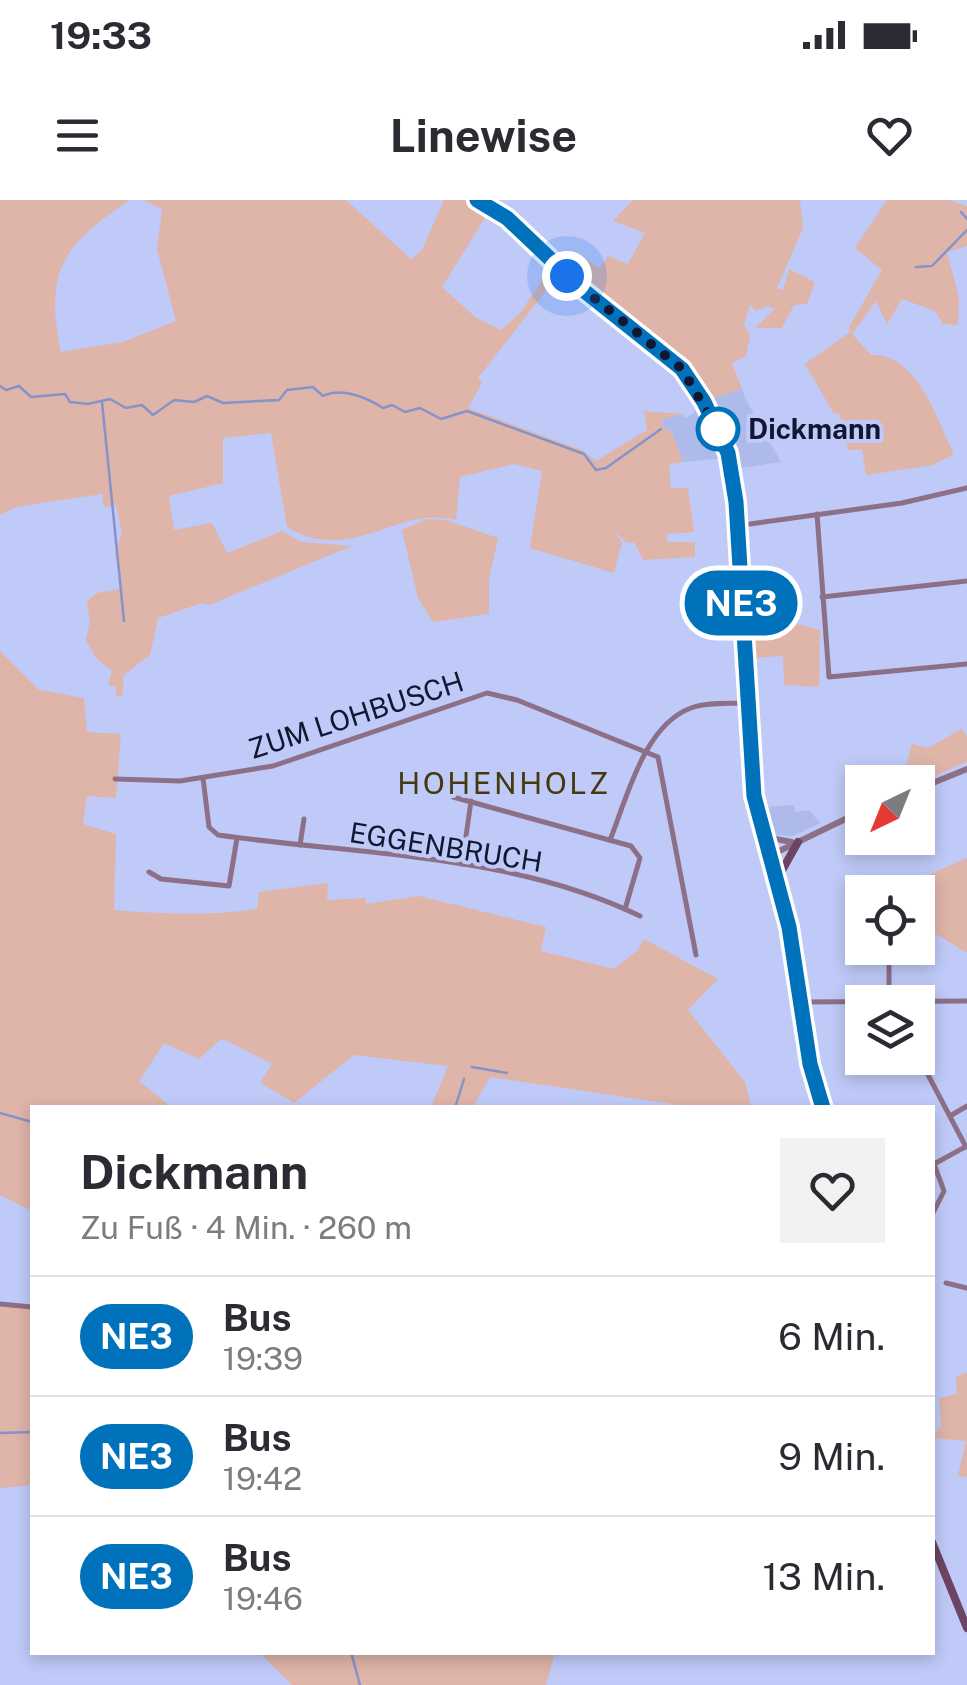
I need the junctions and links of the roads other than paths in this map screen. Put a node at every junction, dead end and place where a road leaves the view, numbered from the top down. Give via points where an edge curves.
1 (477, 200) edge
2 (967, 489) edge
3 (816, 514) junction
4 (750, 524) dead end
5 (967, 581) edge
6 (822, 596) junction
7 (967, 664) edge
8 (746, 703) junction
9 (648, 753) junction
10 (967, 769) edge
11 (203, 778) junction
12 (115, 780) dead end
13 (935, 782) edge
14 (453, 797) dead end
15 (471, 802) junction
16 (304, 819) dead end
17 (845, 820) edge
18 (758, 824) junction
19 (237, 838) junction
20 (610, 840) junction
21 (798, 842) junction
22 (300, 845) junction
23 (768, 857) junction
24 (462, 864) junction
25 (149, 872) dead end
26 (776, 881) junction
27 (625, 909) junction
28 (640, 916) dead end
29 (696, 955) dead end
30 (935, 1001) edge
31 (967, 1001) edge
32 (800, 1002) junction
33 (845, 1002) edge
34 (928, 1075) edge
35 (822, 1105) edge
36 (967, 1106) edge
37 (950, 1116) junction
38 (967, 1146) edge
39 (935, 1163) edge
40 (935, 1169) edge
41 (935, 1209) edge
42 (946, 1283) dead end
43 (967, 1288) edge
44 (0, 1304) edge
45 (30, 1307) edge
46 (935, 1549) edge
47 (967, 1628) edge

1 - 8 main road via 507,218 682,369 716,425 734,478
2 - 3 street
3 - 4 street
3 - 6 street
5 - 6 street
6 - 7 street via 829,677
8 - 9 street via 688,709 665,724
8 - 18 main road
9 - 11 street, ZUM LOHBUSCH via 486,694 293,760
9 - 20 street
9 - 29 street, ZUM LOHBUSCH via 658,757
10 - 13 street
11 - 12 street, ZUM LOHBUSCH
11 - 19 street via 209,827
14 - 15 street
15 - 20 street
15 - 24 street
16 - 22 street
17 - 21 street
18 - 21 street via 770,838
18 - 23 main road
19 - 22 street, EGGENBRUCH
19 - 25 street via 229,886
20 - 27 street via 631,846 640,858
21 - 23 street
21 - 26 main road
22 - 24 street, EGGENBRUCH
23 - 26 main road
24 - 27 street, EGGENBRUCH
26 - 32 main road
27 - 28 street, EGGENBRUCH
30 - 31 street
32 - 33 street
32 - 35 main road
34 - 37 street
36 - 37 street
37 - 38 street
38 - 39 street
40 - 41 street via 944,1191
42 - 43 street
44 - 45 street
46 - 47 main road

